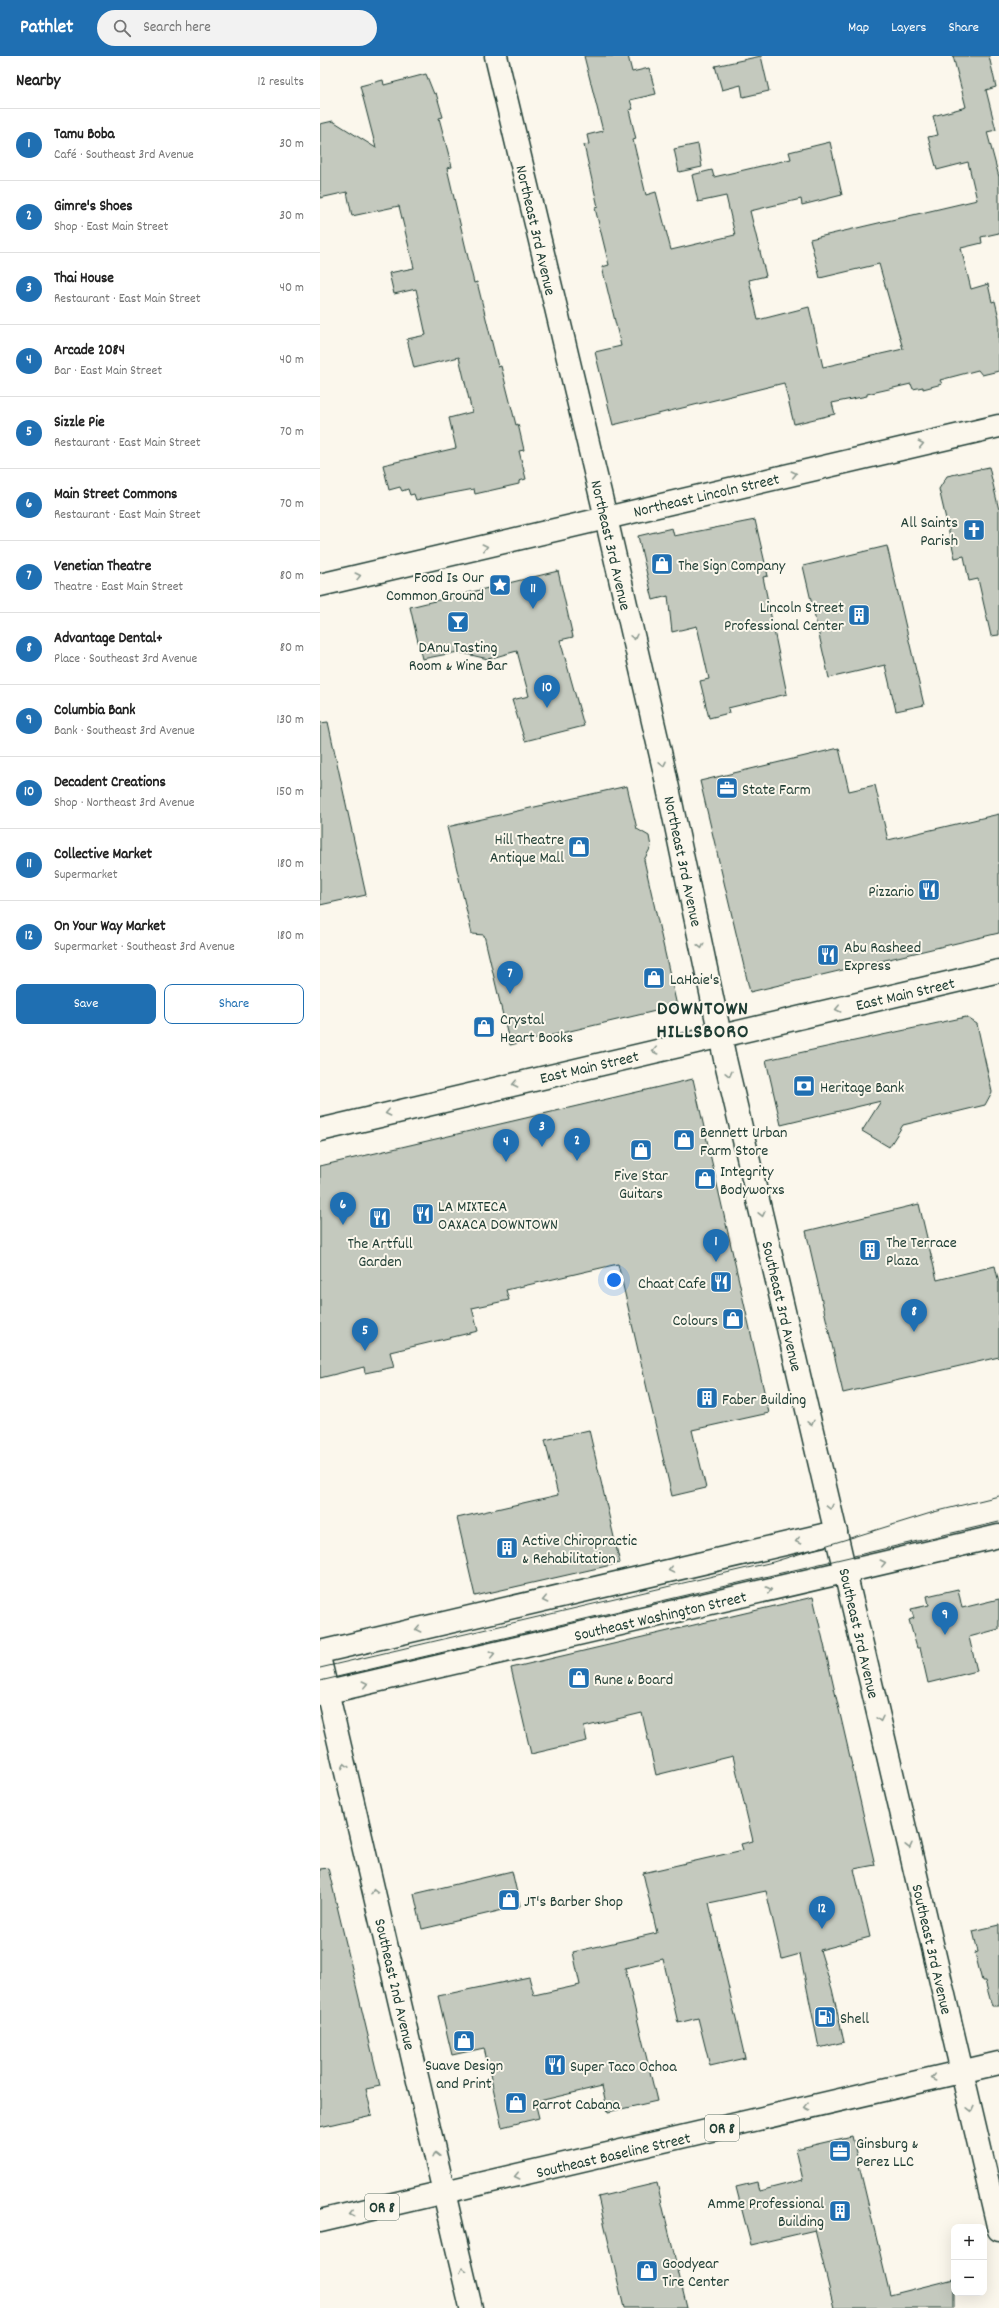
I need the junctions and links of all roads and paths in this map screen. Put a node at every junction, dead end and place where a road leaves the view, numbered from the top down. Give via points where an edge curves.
1 (496, 56) edge
2 (999, 426) edge
3 (606, 518) junction
4 (320, 585) edge
5 (999, 971) edge
6 (720, 1036) junction
7 (320, 1130) edge
8 (836, 1532) junction
9 (999, 1536) edge
10 (845, 1572) junction
11 (320, 1652) edge
12 (320, 1661) edge
13 (324, 1693) edge
14 (999, 2063) edge
15 (962, 2071) junction
16 (444, 2193) junction
17 (320, 2221) edge
18 (999, 2230) edge
19 (471, 2308) edge

1 - 3 main road, Northeast 3rd Avenue
3 -> 2 main road, Northeast Lincoln Street
4 -> 3 main road, Northeast Lincoln Street
3 -> 6 main road, Northeast 3rd Avenue via 659,744
5 -> 6 main road, East Main Street
6 -> 7 main road, East Main Street
6 -> 8 main road, Southeast 3rd Avenue
8 - 10 main road, Southeast 3rd Avenue
8 -> 11 main road
10 -> 9 main road, Southeast Washington Street
13 -> 10 main road, Southeast Washington Street
10 -> 15 main road, Southeast 3rd Avenue
12 - 13 main road, Southeast 2nd Avenue
16 -> 13 main road, Southeast 2nd Avenue
14 - 15 main road, Southeast Baseline Street / OR 8
15 -> 16 main road, Southeast Baseline Street / OR 8
15 -> 18 main road, Southeast 3rd Avenue
16 -> 17 main road, Southeast Baseline Street / OR 8
19 -> 16 main road, Southeast 2nd Avenue

